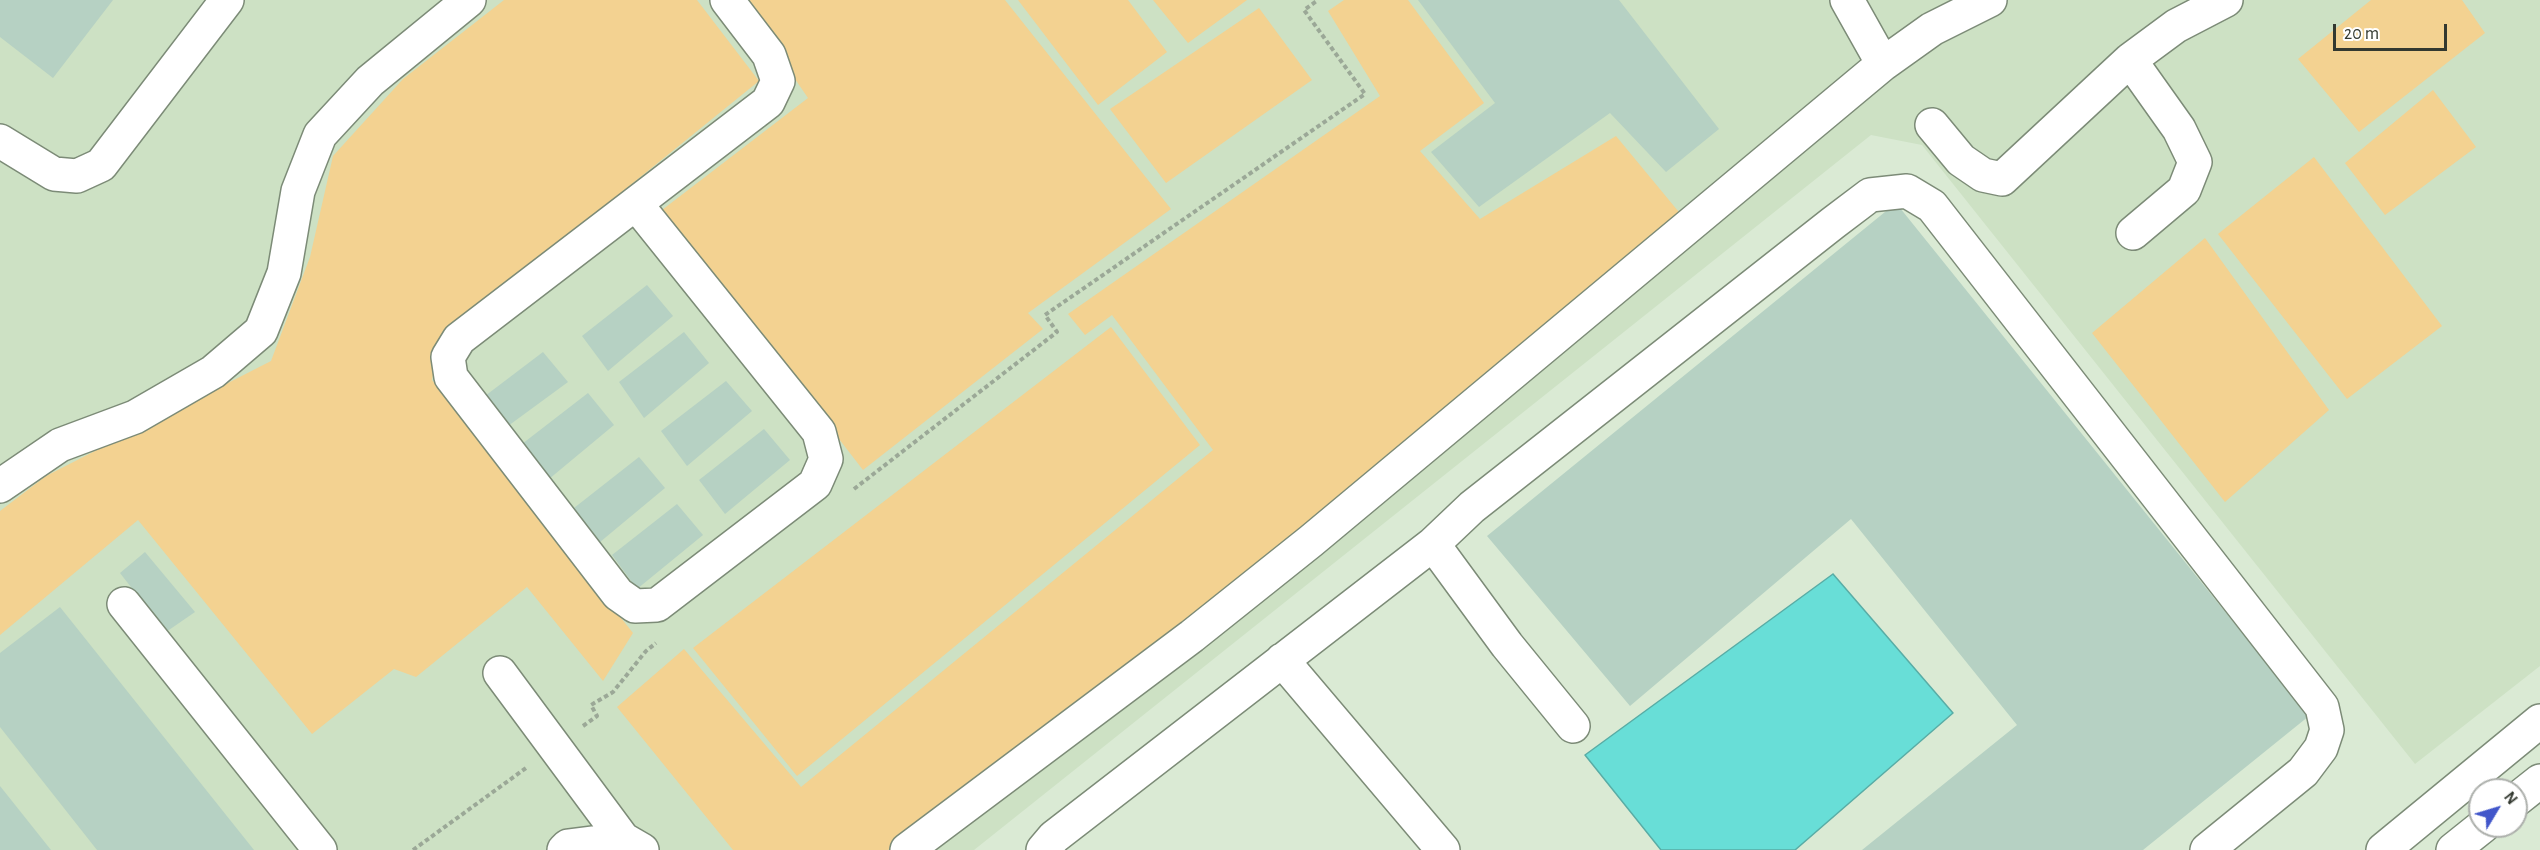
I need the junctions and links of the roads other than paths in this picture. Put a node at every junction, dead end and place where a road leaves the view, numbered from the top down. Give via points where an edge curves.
1 (227, 0) edge
2 (469, 0) edge
3 (727, 0) edge
4 (1846, 0) edge
5 (1990, 0) edge
6 (2226, 0) edge
7 (2130, 60) junction
8 (1883, 64) junction
9 (1932, 125) dead end
10 (0, 141) edge
11 (636, 204) junction
12 (2133, 233) dead end
13 (0, 486) edge
14 (1433, 544) junction
15 (124, 604) dead end
16 (1282, 660) junction
17 (500, 673) dead end
18 (2540, 722) edge
19 (1573, 726) dead end
20 (2540, 781) edge
21 (2528, 790) edge
22 (2468, 838) edge
23 (633, 844) edge
24 (320, 850) edge
25 (564, 850) edge
26 (907, 850) edge
27 (1043, 850) edge
28 (1443, 850) edge
29 (2207, 850) edge
30 (2383, 850) edge
31 (2453, 850) edge

1 - 10 street via 101,165 77,176 54,174
2 - 13 street via 370,81 320,135 298,191 284,273 261,331 213,372 135,417 60,445
3 - 11 street via 769,56 777,81 773,91 768,102
4 - 8 street
5 - 8 street via 1932,29
6 - 7 street via 2176,26
7 - 9 street via 2002,179 1983,175 1961,160
7 - 12 street via 2179,129 2194,162 2184,190
8 - 26 street via 1311,541 1192,636
11 - 11 street via 459,339 448,357 451,377 618,594 635,606 657,605 815,484 826,459 819,432
14 - 16 street
14 - 19 street
14 - 29 street via 1472,507 1870,195 1907,191 1932,206 2322,707 2327,730 2321,748 2303,771
15 - 24 street
16 - 27 street via 1054,837
16 - 28 street
17 - 23 street
18 - 30 street
20 - 21 street
22 - 31 street
23 - 25 street via 568,846

